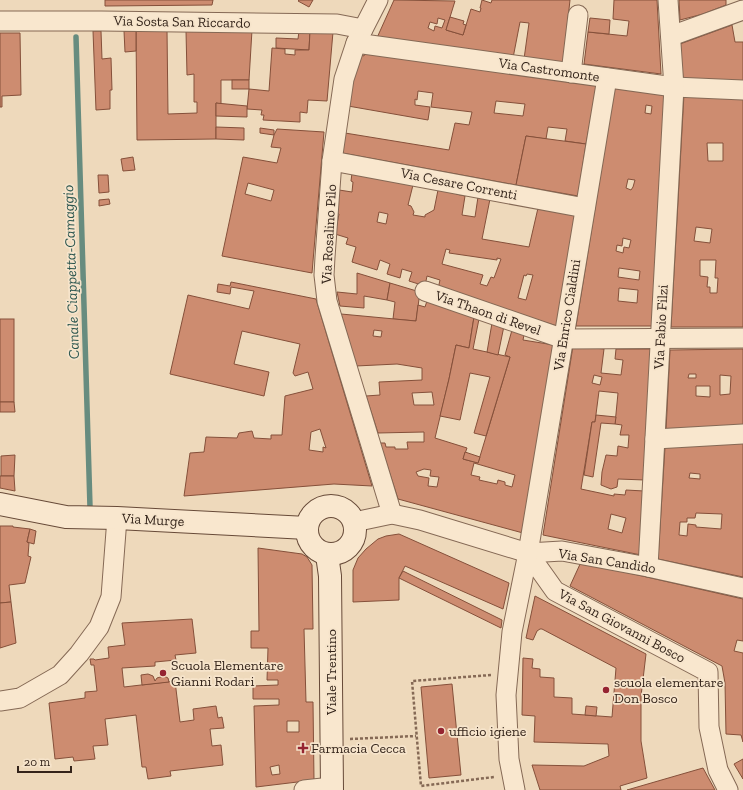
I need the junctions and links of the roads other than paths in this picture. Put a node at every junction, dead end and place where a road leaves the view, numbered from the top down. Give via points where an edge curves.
1 (378, 0) edge
2 (668, 0) edge
3 (743, 10) edge
4 (578, 15) dead end
5 (0, 21) edge
6 (360, 36) junction
7 (671, 36) junction
8 (571, 73) junction
9 (607, 78) junction
10 (674, 87) junction
11 (743, 90) edge
12 (332, 161) junction
13 (585, 208) junction
14 (425, 291) dead end
15 (661, 338) junction
16 (743, 338) edge
17 (564, 339) junction
18 (743, 434) edge
19 (655, 438) junction
20 (0, 504) edge
21 (392, 514) junction
22 (113, 518) junction
23 (354, 522) junction
24 (307, 528) junction
25 (528, 552) junction
26 (327, 554) junction
27 (648, 567) junction
28 (743, 588) edge
29 (0, 701) edge
30 (514, 782) edge
31 (332, 788) edge
32 (304, 790) edge
33 (728, 790) edge

1 - 6 street, Via Rosalino Pilo
2 - 7 street, Via Fabio Filzi
3 - 7 street
4 - 8 street
5 - 6 street, Via Sosta San Riccardo via 337,24
6 - 8 street, Via Castromonte
6 - 12 street, Via Rosalino Pilo via 344,79
7 - 10 street, Via Fabio Filzi
8 - 9 street, Via Castromonte
9 - 10 street, Via Castromonte
9 - 13 street, Via Enrico Cialdini
10 - 11 street, Via Castromonte
10 - 15 street, Via Fabio Filzi
12 - 13 street, Via Cesare Correnti
12 - 21 street, Via Rosalino Pilo via 324,275 327,301
13 - 17 street, Via Enrico Cialdini
14 - 17 street, Via Thaon di Revel
15 - 16 street, Via Thaon di Revel
15 - 17 street, Via Thaon di Revel
15 - 19 street, Via Fabio Filzi
17 - 25 street, Via Enrico Cialdini
18 - 19 street
19 - 27 street, Via Fabio Filzi
20 - 22 street, Via Murge via 66,517
21 - 23 street, Via San Candido
21 - 25 street, Via San Candido
22 - 24 street, Via Murge
22 - 29 street via 111,597 99,627 80,654 60,675 20,698
23 - 24 street via 344,509 328,506 313,513
23 - 26 street via 356,530 350,546 343,552
24 - 26 street via 314,548
25 - 27 street, Via San Candido via 562,551
25 - 30 street, Via Enrico Cialdini via 512,632 506,695 509,759
25 - 33 street, Via San Giovanni Bosco via 555,592 708,672 709,726 718,770
26 - 31 street, Viale Trentino via 330,576
27 - 28 street, Via San Candido
31 - 32 street

